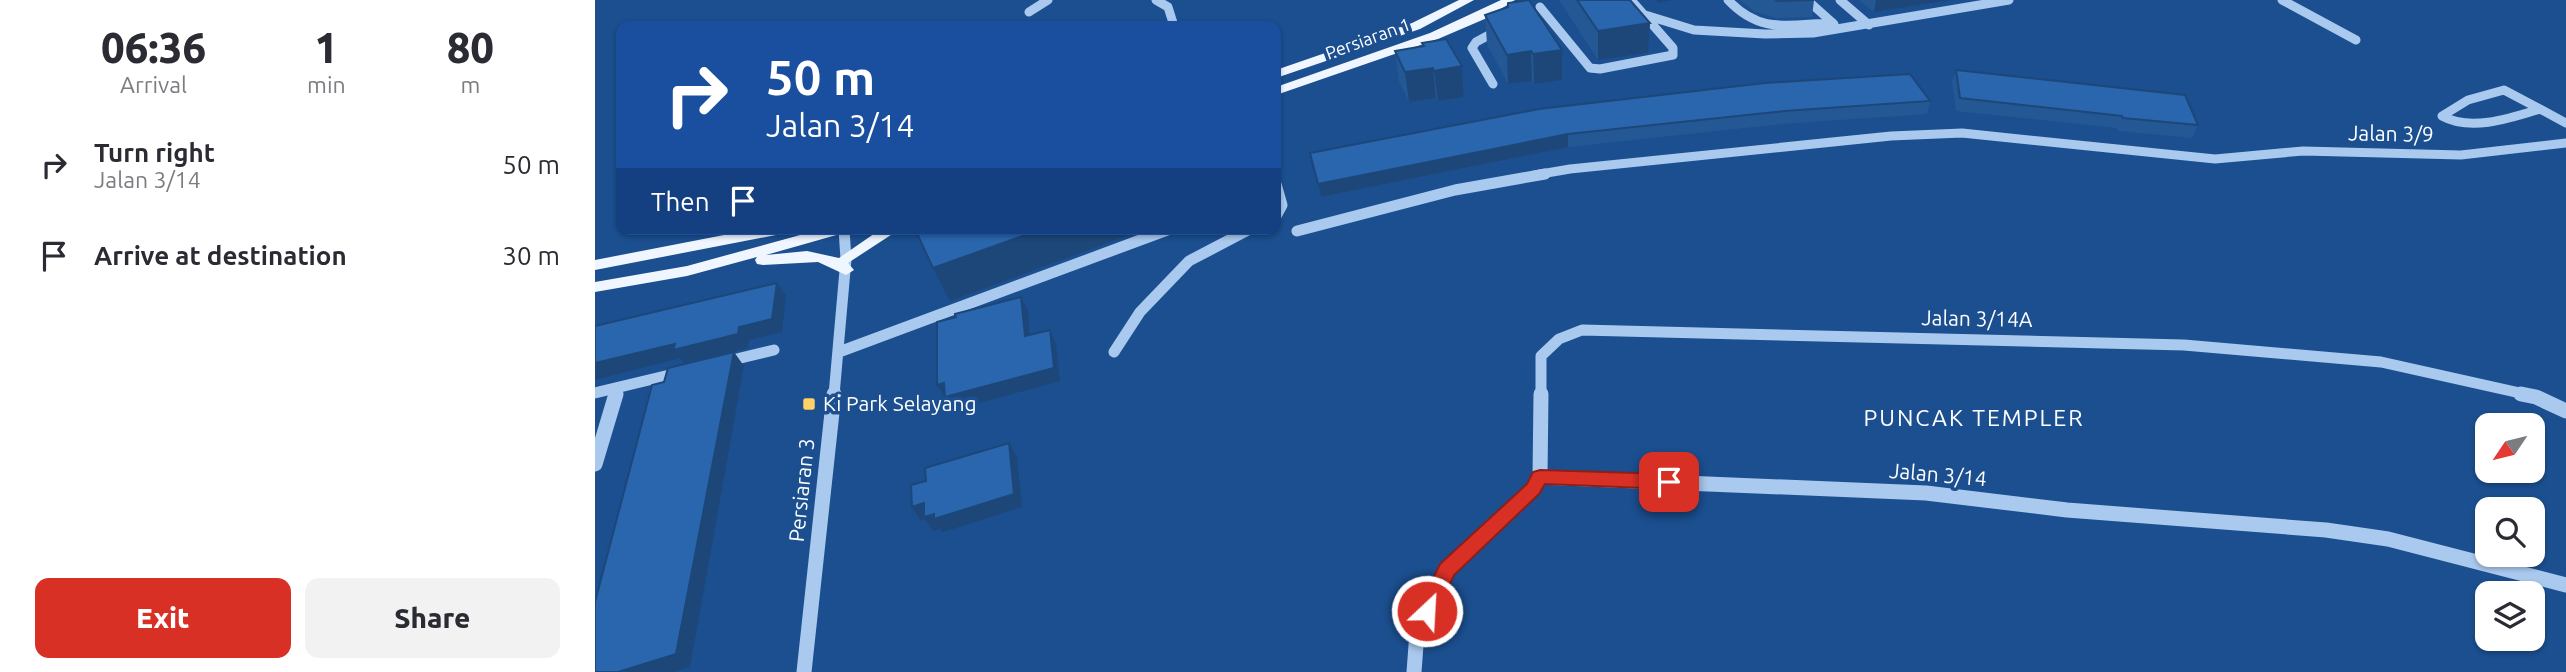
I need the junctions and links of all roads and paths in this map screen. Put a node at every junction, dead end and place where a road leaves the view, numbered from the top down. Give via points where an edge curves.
1 (1048, 0) edge
2 (1156, 0) edge
3 (1468, 0) edge
4 (1509, 0) edge
5 (1631, 0) edge
6 (1728, 0) edge
7 (1807, 0) edge
8 (1840, 0) edge
9 (2009, 0) edge
10 (2282, 0) edge
11 (1978, 3) edge
12 (1543, 4) edge
13 (1448, 6) edge
14 (1029, 12) dead end
15 (1529, 13) edge
16 (1642, 14) junction
17 (1172, 21) edge
18 (1508, 25) edge
19 (1869, 25) junction
20 (1836, 26) junction
21 (2356, 40) dead end
22 (1281, 72) edge
23 (1493, 84) dead end
24 (1281, 89) edge
25 (2540, 109) junction
26 (2566, 123) edge
27 (2566, 143) edge
28 (1297, 231) dead end
29 (750, 235) edge
30 (821, 235) edge
31 (844, 235) edge
32 (884, 235) edge
33 (1154, 235) edge
34 (1239, 235) edge
35 (726, 261) junction
36 (846, 264) junction
37 (595, 265) edge
38 (595, 287) edge
39 (774, 350) dead end
40 (839, 352) junction
41 (1114, 352) dead end
42 (618, 388) junction
43 (595, 393) edge
44 (2566, 411) edge
45 (595, 464) edge
46 (1540, 477) junction
47 (2566, 585) edge
48 (804, 672) edge
49 (1415, 672) edge

1 - 14 street
2 - 17 street via 1168,7
3 - 13 main road, Persiaran 1
4 - 24 main road, Persiaran 1 via 1434,36
5 - 16 street
6 - 20 street via 1754,21
7 - 20 street
8 - 19 street
9 - 11 street
10 - 21 street
11 - 19 street
12 - 15 street
12 - 16 street via 1585,64 1595,69 1673,55 1673,48
13 - 22 main road, Persiaran 1 via 1379,40
16 - 20 street via 1694,30 1765,34
18 - 23 street via 1472,48
19 - 20 street
25 - 25 street via 2505,121 2453,122 2442,116 2468,100 2504,90
25 - 26 street
27 - 28 street, Jalan 3/9 via 2461,155 2302,151 2215,159 1962,132 1891,136 1570,169 1455,190
29 - 37 main road
30 - 35 main road
31 - 36 street, Persiaran 3
32 - 36 main road
33 - 40 street
34 - 41 street via 1189,261 1140,312
35 - 36 main road via 822,258
35 - 38 main road
36 - 40 street, Persiaran 3
39 - 42 street
40 - 48 street, Persiaran 3
42 - 43 street
42 - 45 street
44 - 46 street, Jalan 3/14A via 2536,397 2381,362 2184,345 1582,330 1550,344 1541,356
46 - 47 street, Jalan 3/14 via 1926,493 2067,510 2326,530 2388,539
46 - 49 street via 1533,489 1447,570 1417,632

